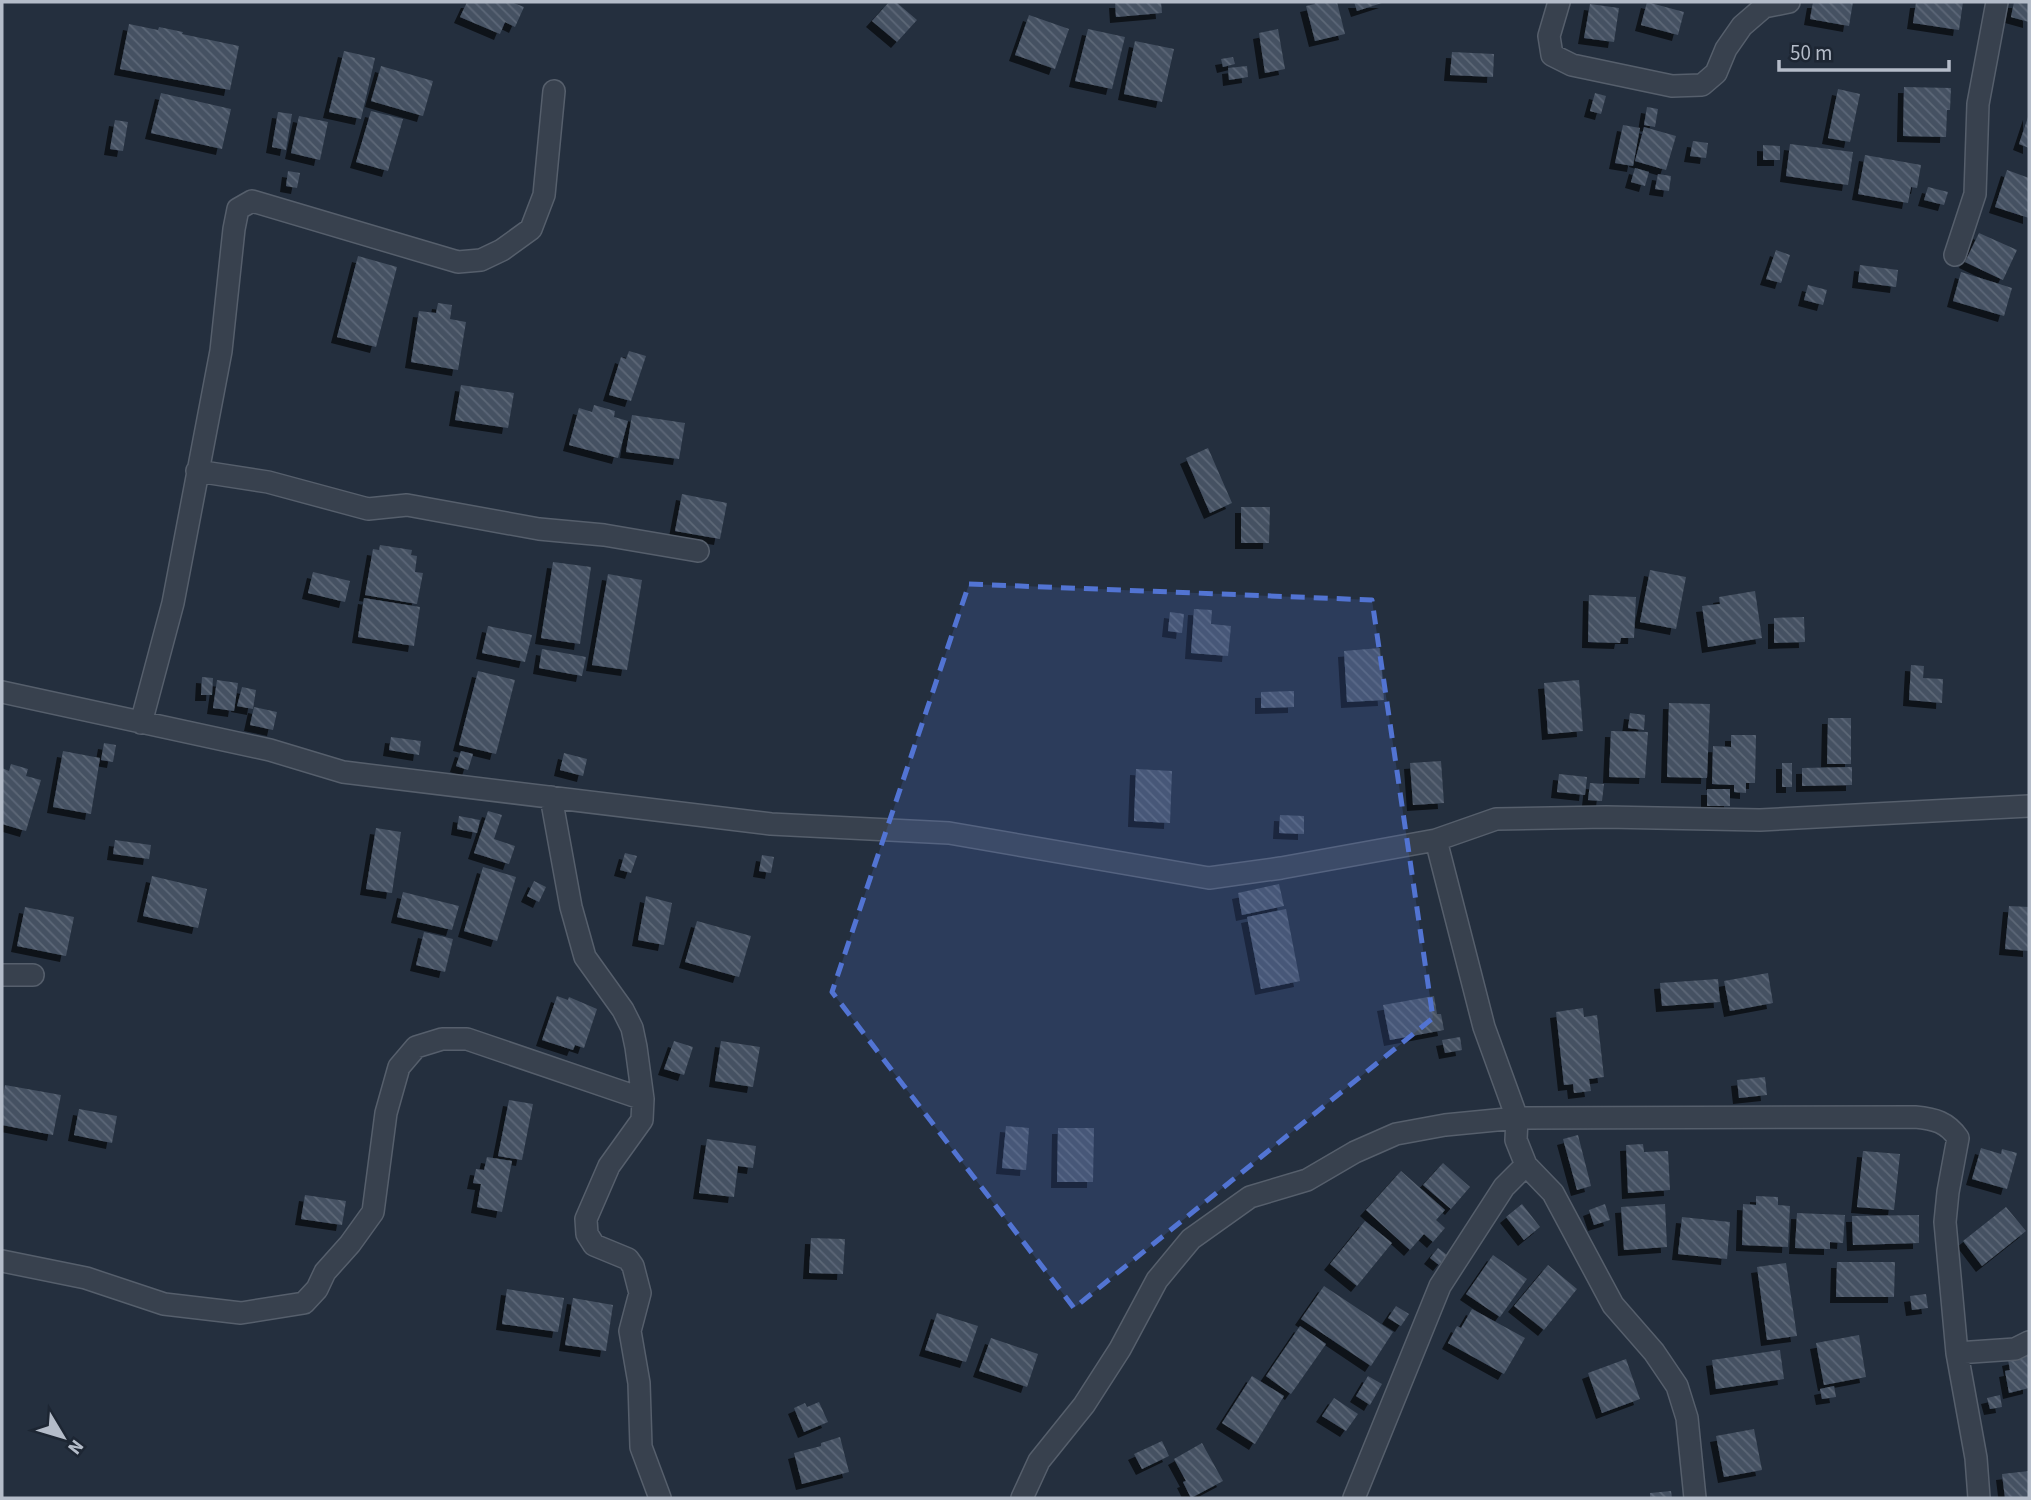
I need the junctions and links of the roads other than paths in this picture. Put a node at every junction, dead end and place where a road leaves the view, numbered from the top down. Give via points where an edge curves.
1 (1559, 2) edge
2 (1789, 2) edge
3 (1997, 2) edge
4 (554, 91) dead end
5 (1955, 255) dead end
6 (197, 471) junction
7 (698, 551) dead end
8 (2, 692) edge
9 (141, 723) junction
10 (551, 797) junction
11 (2029, 806) edge
12 (1436, 840) junction
13 (2, 975) edge
14 (33, 975) dead end
15 (643, 1099) junction
16 (1517, 1118) junction
17 (1526, 1165) junction
18 (2, 1261) edge
19 (2029, 1342) edge
20 (1957, 1353) junction
21 (660, 1498) edge
22 (1022, 1498) edge
23 (1354, 1498) edge
24 (1695, 1498) edge
25 (1979, 1498) edge

1 - 2 street via 1549,36 1552,55 1583,68 1687,86 1702,85 1716,74 1731,41 1764,7
3 - 5 street via 1978,104 1975,194
4 - 6 street via 544,195 531,229 481,260 458,262 252,201 238,209 221,351
6 - 7 street via 268,482 368,509 407,505
6 - 9 street via 173,603
8 - 9 street
9 - 10 street via 270,750 344,772
10 - 12 street via 771,824 949,833 1209,878
10 - 15 street via 585,957 632,1028
11 - 12 street via 1760,820 1496,819
12 - 16 street via 1484,1027
13 - 14 street
15 - 18 street via 467,1039 442,1039 416,1047 400,1067 386,1113 373,1212 304,1303 241,1313 164,1304 86,1278
15 - 21 street via 642,1120 609,1166 586,1219 594,1245 628,1259 636,1275 640,1293 630,1331 640,1392 639,1431
16 - 17 street via 1516,1140
16 - 20 street via 1915,1117 1949,1125 1958,1138 1945,1222
16 - 22 street via 1396,1134 1307,1180 1250,1197 1209,1225 1157,1280 1084,1405 1039,1461
17 - 23 street via 1504,1187 1440,1286
17 - 24 street via 1553,1194 1614,1305 1677,1386 1687,1418
19 - 20 street via 2015,1349
20 - 25 street

